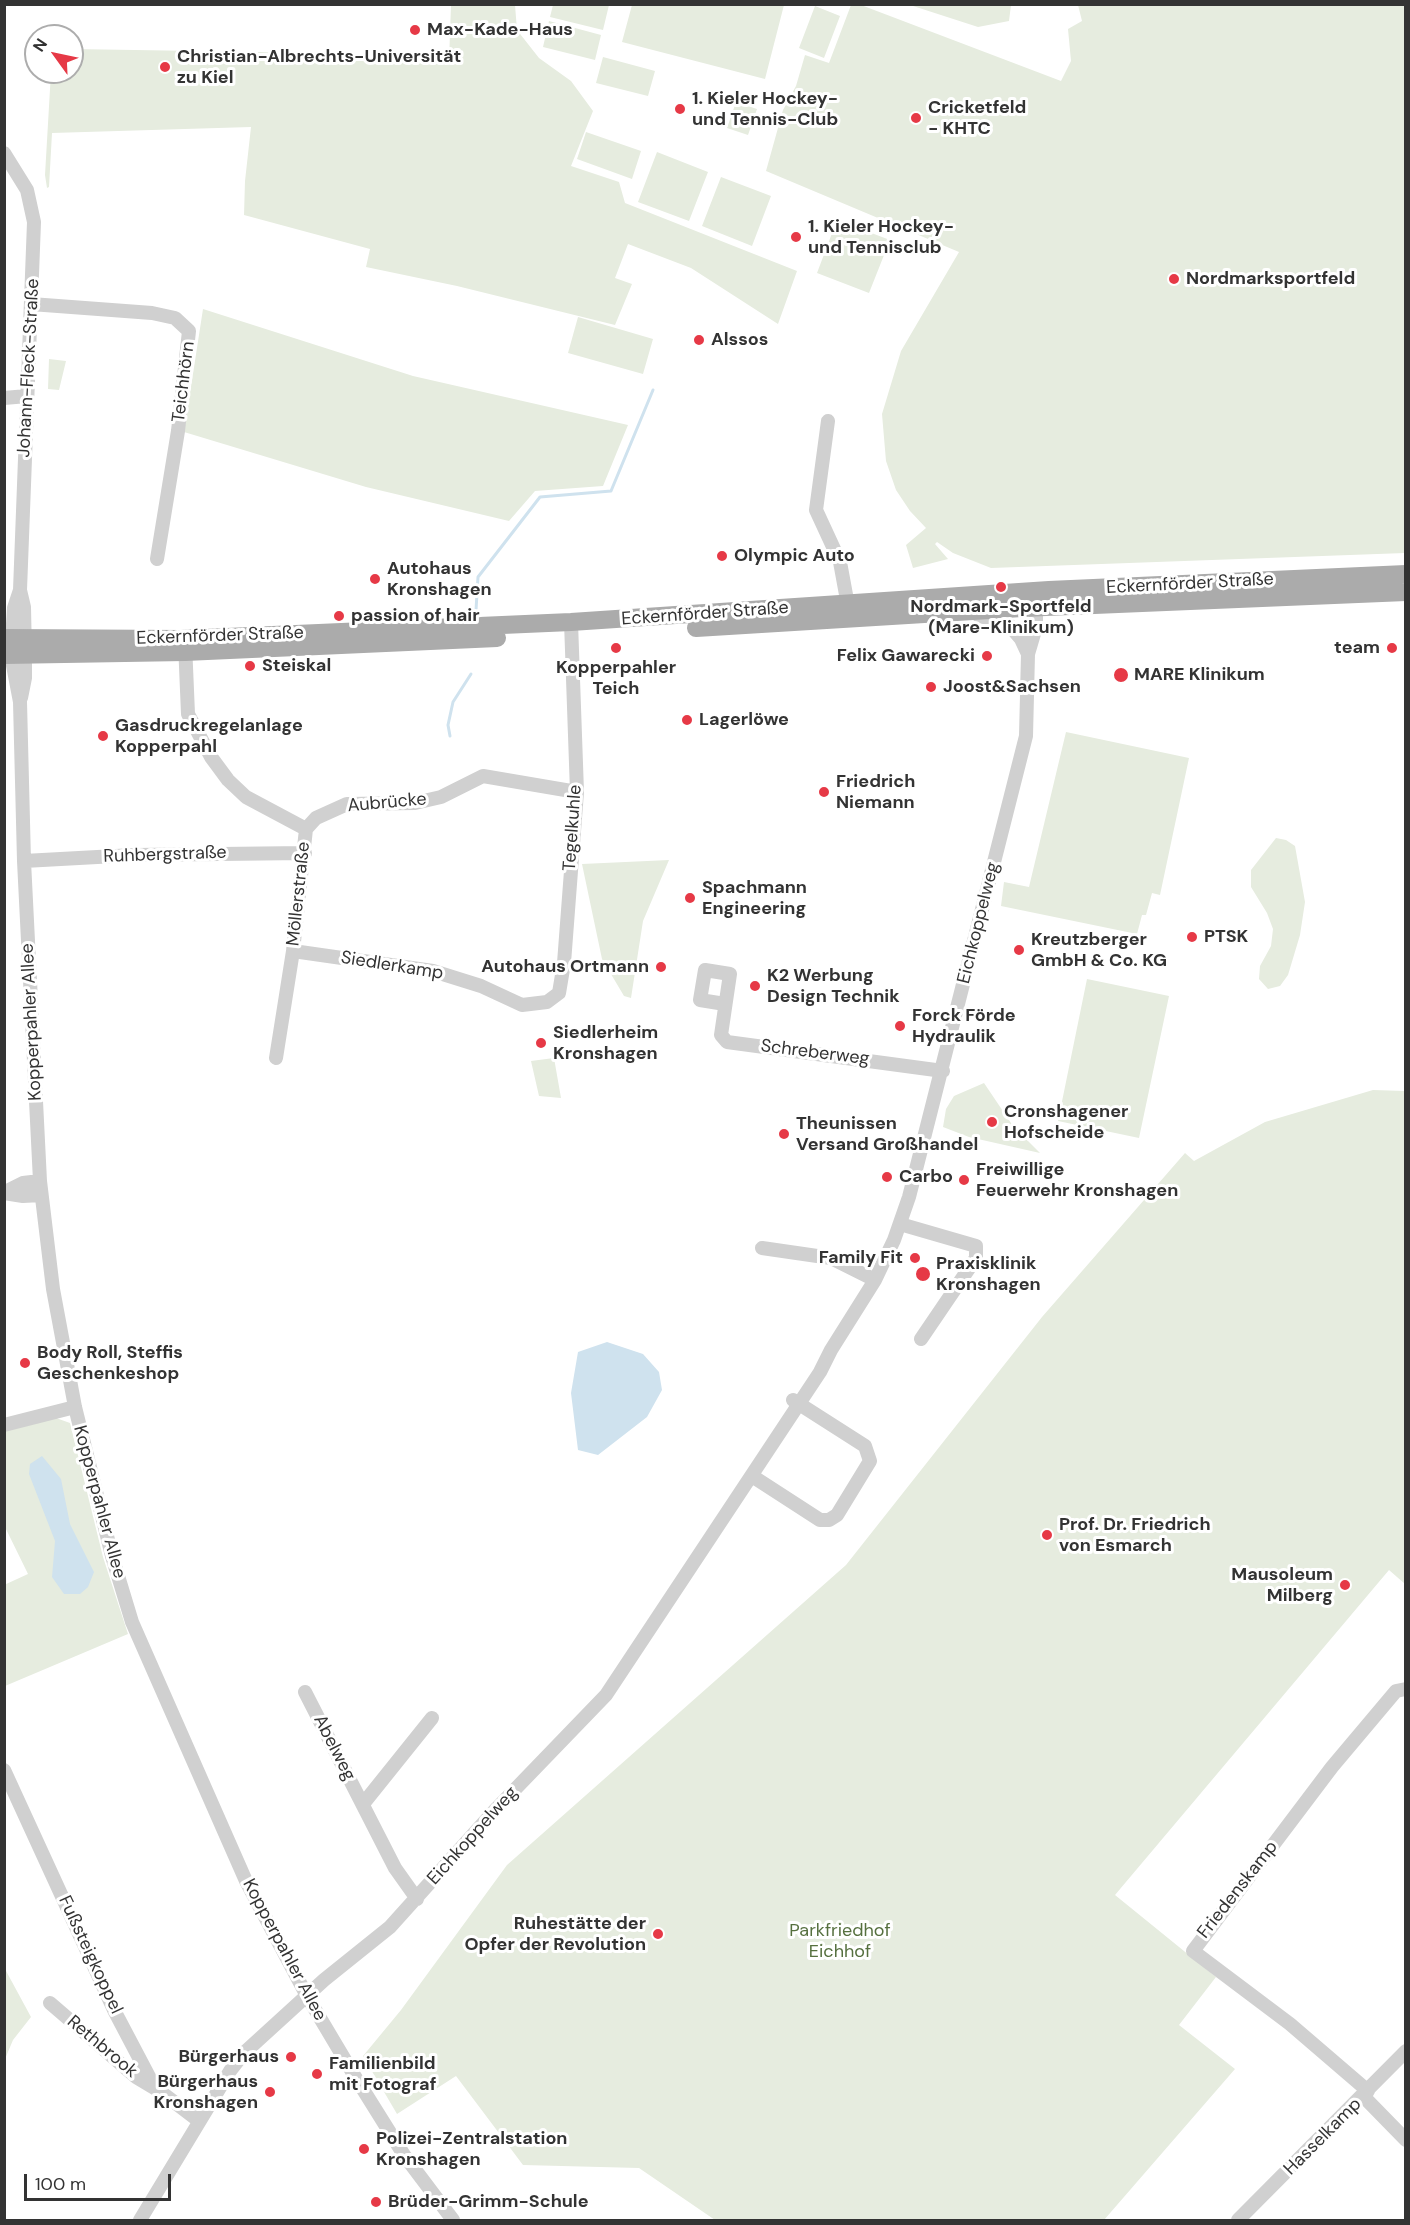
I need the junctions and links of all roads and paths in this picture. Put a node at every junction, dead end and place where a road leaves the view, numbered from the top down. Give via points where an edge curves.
1 (4, 153) edge
2 (31, 304) junction
3 (27, 396) junction
4 (4, 398) edge
5 (828, 421) dead end
6 (157, 559) dead end
7 (1406, 574) edge
8 (1406, 592) edge
9 (1030, 599) junction
10 (849, 612) junction
11 (971, 612) junction
12 (571, 628) junction
13 (1021, 639) junction
14 (185, 646) junction
15 (14, 647) edge
16 (1028, 654) junction
17 (577, 792) junction
18 (306, 829) junction
19 (305, 853) junction
20 (24, 861) junction
21 (293, 951) junction
22 (725, 1004) dead end
23 (522, 1005) joint
24 (276, 1058) dead end
25 (943, 1071) junction
26 (41, 1188) junction
27 (5, 1192) edge
28 (900, 1224) junction
29 (762, 1248) dead end
30 (875, 1280) junction
31 (921, 1340) dead end
32 (796, 1402) junction
33 (75, 1407) junction
34 (4, 1425) edge
35 (752, 1476) junction
36 (1406, 1689) edge
37 (305, 1692) dead end
38 (432, 1718) dead end
39 (4, 1770) edge
40 (363, 1804) junction
41 (417, 1899) junction
42 (307, 1996) junction
43 (50, 2003) dead end
44 (1406, 2051) edge
45 (155, 2088) junction
46 (1365, 2094) junction
47 (200, 2121) junction
48 (1406, 2140) edge
49 (140, 2220) edge
50 (453, 2220) edge
51 (1238, 2220) edge

1 - 2 street, Johann-Fleck-Straße via 27,190 34,222
2 - 3 street, Johann-Fleck-Straße
2 - 6 street, Teichhörn via 152,313 175,318 189,331 178,431
3 - 4 street
3 - 15 street, Johann-Fleck-Straße via 20,590 14,608
5 - 10 street via 816,510 838,556
7 - 9 main road, Eckernförder Straße
8 - 9 main road, Eckernförder Straße
9 - 10 main road, Eckernförder Straße
9 - 11 main road, Eckernförder Straße
9 - 13 street, Eichkoppelweg
9 - 16 street, Eichkoppelweg via 1036,627
10 - 11 main road, Eckernförder Straße
10 - 12 main road, Eckernförder Straße
11 - 13 street, Eichkoppelweg via 1004,621
12 - 14 main road, Eckernförder Straße
12 - 17 street, Tegelkuhle
13 - 16 street, Eichkoppelweg
14 - 15 main road, Eckernförder Straße
14 - 18 street, Möllerstraße via 188,714 211,757 246,798
15 - 20 street, Kopperpahler Allee via 20,702
16 - 25 street, Eichkoppelweg via 1026,736
17 - 18 street, Aubrücke via 483,776 441,797 415,803 347,804 316,818
17 - 23 street, Tegelkuhle via 559,993 531,1006
18 - 19 street, Möllerstraße
19 - 20 street, Ruhbergstraße via 157,854
19 - 21 street, Möllerstraße
20 - 26 street, Kopperpahler Allee
21 - 23 street, Siedlerkamp via 433,971 481,986
21 - 24 street, Möllerstraße
22 - 25 street, Schreberweg via 721,1035 727,1042
25 - 28 street, Eichkoppelweg
26 - 27 street via 23,1184
26 - 33 street, Kopperpahler Allee via 53,1289
28 - 30 street, Eichkoppelweg
28 - 31 street via 976,1246 976,1258
29 - 30 street via 831,1258
30 - 32 street, Eichkoppelweg
32 - 35 street, Eichkoppelweg
32 - 35 street via 865,1446 870,1461 837,1515 829,1520 820,1520
33 - 34 street
33 - 42 street, Kopperpahler Allee via 132,1622 246,1881
35 - 41 street, Eichkoppelweg via 606,1695 497,1808
36 - 46 street, Friedenskamp via 1396,1692 1332,1767 1193,1948 1290,2024
37 - 40 street, Abelweg
38 - 40 street, Abelweg
39 - 45 street, Fußsteigkoppel via 115,2012
40 - 41 street, Abelweg via 400,1877
41 - 42 street, Eichkoppelweg via 375,1941
42 - 47 street, Eichkoppelweg via 238,2061
42 - 50 street, Kopperpahler Allee via 404,2155
43 - 45 street, Rethbrook via 136,2077
44 - 46 street, Hasselkamp
45 - 47 street, Fußsteigkoppel
46 - 48 street
46 - 51 street, Hasselkamp
47 - 49 street, Eichkoppelweg

